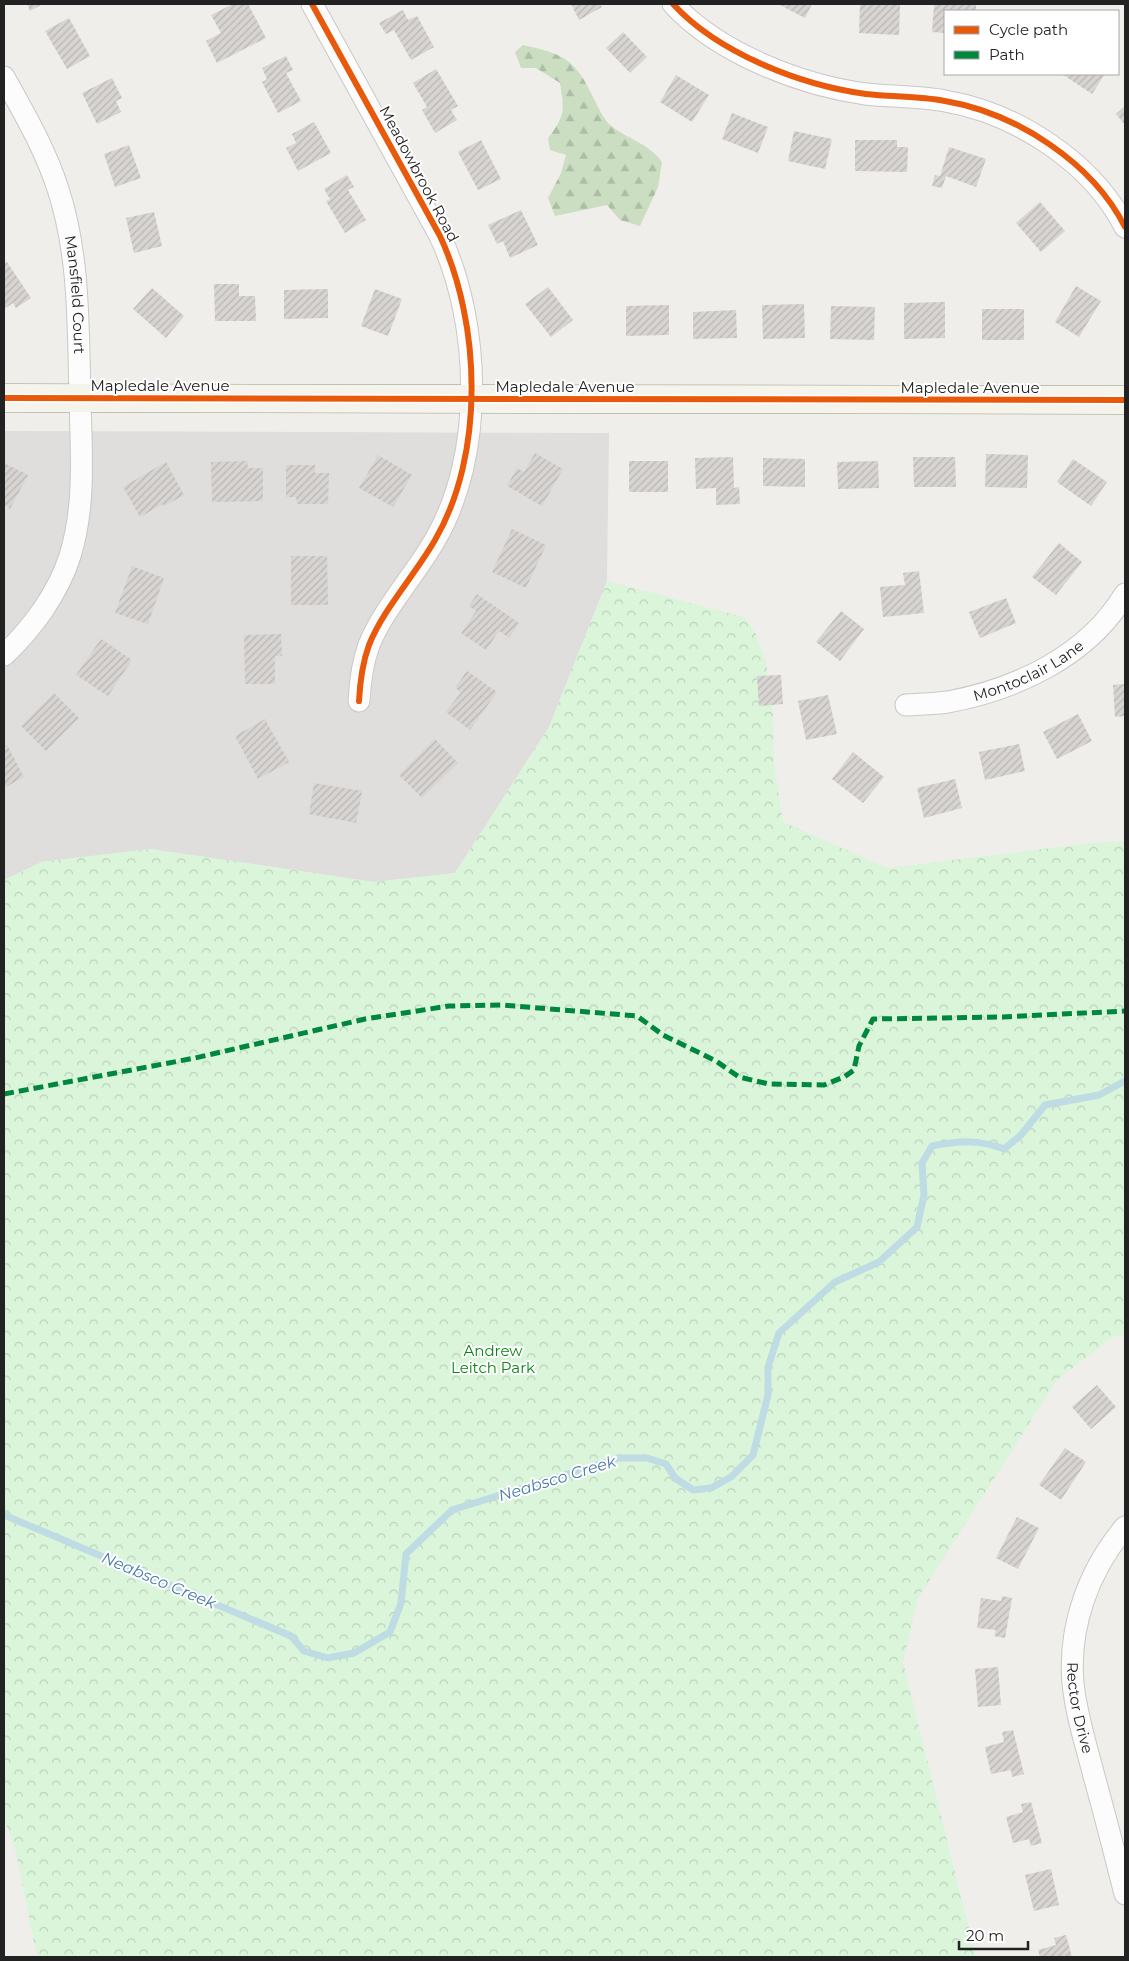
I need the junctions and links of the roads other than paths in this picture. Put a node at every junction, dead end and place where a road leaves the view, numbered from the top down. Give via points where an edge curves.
1 (312, 4) edge
2 (673, 4) edge
3 (4, 77) edge
4 (1125, 227) edge
5 (4, 398) edge
6 (80, 398) junction
7 (470, 399) junction
8 (1125, 400) edge
9 (1124, 599) edge
10 (4, 655) edge
11 (359, 701) dead end
12 (906, 706) dead end
13 (1125, 1528) edge
14 (1119, 1848) edge
15 (1125, 1894) edge

1 - 7 street, Meadowbrook Road via 451,260 467,322
2 - 4 street via 711,35 779,72 820,85 863,93 946,101 1007,121 1075,163 1097,185
3 - 6 street, Mansfield Court via 50,165 65,215 77,289
5 - 6 street, Mapledale Avenue
6 - 7 street, Mapledale Avenue
6 - 10 street, Mansfield Court via 81,492 69,557 40,614
7 - 8 street, Mapledale Avenue
7 - 11 street, Meadowbrook Road via 467,445 452,502 437,537 370,644 361,675
9 - 12 street, Montoclair Lane via 1086,642 1025,679 986,693
13 - 14 street, Rector Drive via 1106,1552 1090,1581 1078,1621 1073,1665 1079,1717
14 - 15 street, Rector Drive

